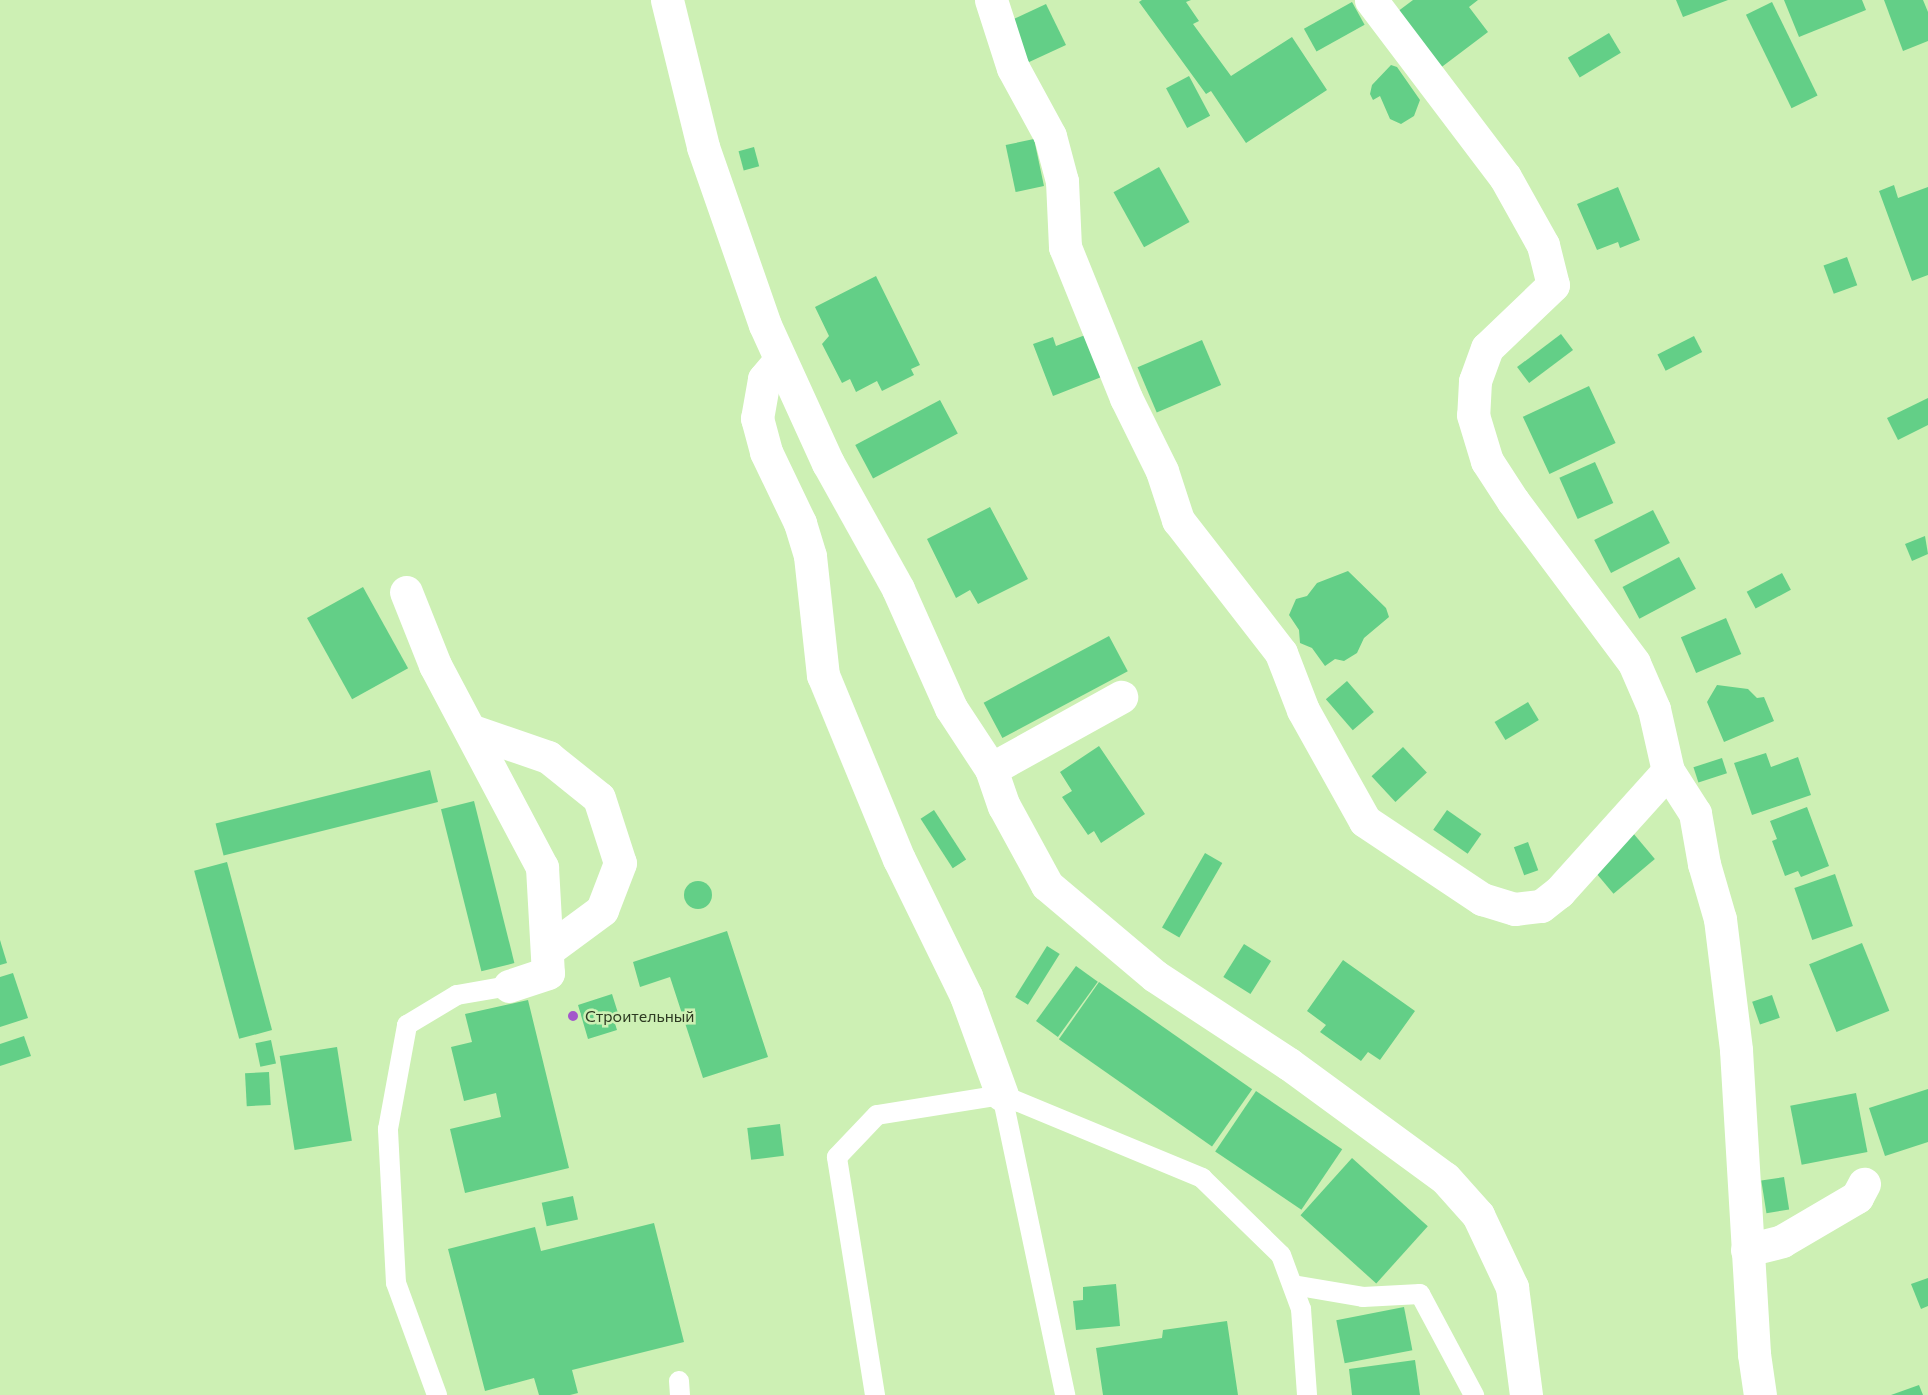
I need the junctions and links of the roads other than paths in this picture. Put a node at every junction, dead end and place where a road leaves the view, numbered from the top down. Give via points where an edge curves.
1 (667, 0) edge
2 (991, 0) edge
3 (1371, 0) edge
4 (780, 360) junction
5 (406, 592) dead end
6 (1121, 697) dead end
7 (470, 730) junction
8 (991, 769) junction
9 (1668, 771) junction
10 (548, 950) junction
11 (509, 986) joint
12 (1002, 1095) junction
13 (1864, 1184) dead end
14 (1747, 1250) junction
15 (1293, 1285) junction
16 (437, 1395) edge
17 (875, 1395) edge
18 (1065, 1395) edge
19 (1307, 1395) edge
20 (1474, 1395) edge
21 (1526, 1395) edge
22 (1760, 1395) edge

1 - 4 street via 703,147
2 - 9 street via 1012,68 1050,136 1062,181 1065,248 1126,398 1162,471 1178,520 1281,653 1303,710 1365,821 1482,899 1515,909 1541,906 1559,892
3 - 9 street via 1506,177 1543,245 1553,285 1487,348 1475,381 1473,415 1487,461 1634,663 1654,710
4 - 8 street via 828,463 898,589 951,708
4 - 12 street via 764,380 757,418 766,452 800,523 810,556 823,675 899,859 966,996
5 - 7 street via 435,665
6 - 8 street
7 - 10 street via 542,867
7 - 10 street via 548,757 599,798 620,863 602,910
8 - 21 street via 1004,806 1047,885 1155,976 1289,1064 1445,1178 1478,1215 1512,1287
9 - 14 street via 1695,813 1720,919 1736,1050
10 - 11 street via 548,973
11 - 16 lane via 457,994 407,1025 388,1129 396,1283
12 - 15 lane via 1202,1178 1281,1255
12 - 17 lane via 877,1115 837,1157
12 - 18 lane
13 - 14 street via 1857,1197 1782,1241
14 - 22 street
15 - 19 lane via 1301,1309
15 - 20 lane via 1363,1297 1419,1294 1442,1328

